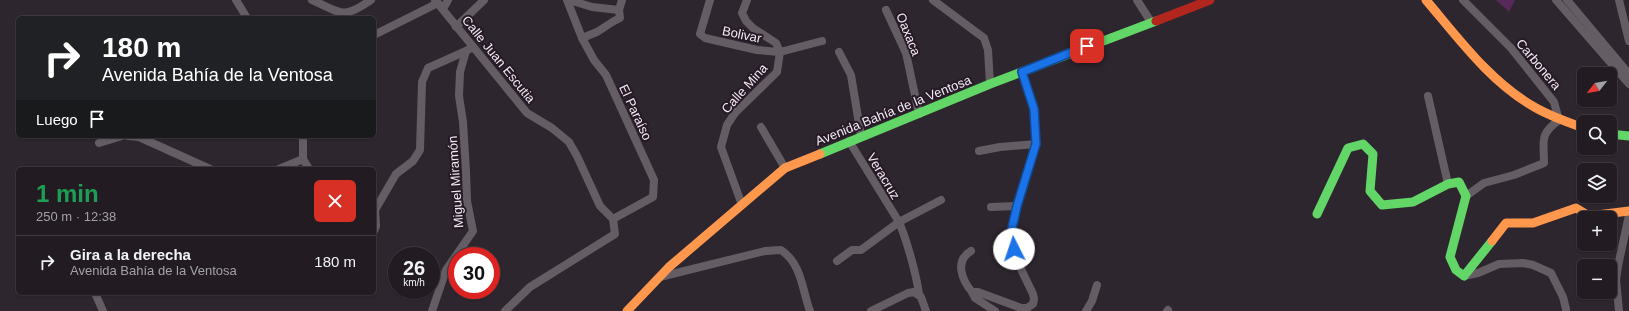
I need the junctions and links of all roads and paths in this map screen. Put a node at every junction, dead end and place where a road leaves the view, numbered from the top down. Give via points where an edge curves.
1 (236, 0) edge
2 (312, 0) edge
3 (371, 0) edge
4 (448, 0) edge
5 (484, 0) edge
6 (568, 0) edge
7 (622, 0) edge
8 (710, 0) edge
9 (747, 0) edge
10 (933, 0) edge
11 (1138, 0) edge
12 (1210, 0) edge
13 (1426, 0) edge
14 (1463, 0) edge
15 (1556, 0) edge
16 (1567, 0) edge
17 (1619, 0) edge
18 (1190, 3) edge
19 (439, 4) edge
20 (620, 10) junction
21 (886, 10) dead end
22 (246, 16) edge
23 (1151, 22) junction
24 (456, 27) junction
25 (376, 34) edge
26 (582, 38) junction
27 (822, 41) dead end
28 (1629, 41) edge
29 (469, 49) junction
30 (780, 52) junction
31 (839, 52) dead end
32 (1022, 72) junction
33 (1629, 74) edge
34 (990, 84) junction
35 (1629, 84) edge
36 (1428, 96) dead end
37 (919, 114) junction
38 (1559, 120) junction
39 (1577, 126) edge
40 (761, 127) dead end
41 (1617, 135) edge
42 (861, 136) junction
43 (1629, 136) edge
44 (115, 138) edge
45 (139, 138) edge
46 (302, 138) edge
47 (849, 141) junction
48 (99, 143) dead end
49 (1036, 144) junction
50 (979, 151) dead end
51 (303, 159) junction
52 (205, 167) edge
53 (284, 167) edge
54 (308, 167) edge
55 (785, 168) junction
56 (1448, 184) junction
57 (1466, 196) junction
58 (941, 200) dead end
59 (742, 205) junction
60 (1017, 206) junction
61 (991, 207) dead end
62 (376, 208) edge
63 (1629, 211) edge
64 (1317, 214) dead end
65 (1629, 215) edge
66 (613, 220) junction
67 (899, 222) junction
68 (972, 251) dead end
69 (837, 261) dead end
70 (1464, 276) junction
71 (660, 277) junction
72 (1097, 285) dead end
73 (972, 292) junction
74 (919, 294) junction
75 (97, 295) edge
76 (1566, 308) dead end
77 (103, 311) edge
78 (432, 311) edge
79 (505, 311) edge
80 (627, 311) edge
81 (810, 311) edge
82 (871, 311) edge
83 (926, 311) edge
84 (995, 311) edge
85 (1086, 311) edge
86 (1619, 311) edge

1 - 22 street
2 - 3 street via 343,14 352,12
4 - 19 street
5 - 24 street
6 - 20 street via 592,7
6 - 26 street, El Paraíso
7 - 20 street
8 - 30 street, Bolivar via 700,34 705,38
9 - 30 street via 742,13 746,21 776,43
10 - 34 street via 984,38 988,50
11 - 23 street
12 - 18 main road, Avenida Bahía de la Ventosa
13 - 38 main road via 1482,66 1526,103
14 - 38 street, Carbonera via 1511,48 1554,102
15 - 35 street
16 - 33 street
17 - 28 street
18 - 23 main road, Avenida Bahía de la Ventosa
19 - 24 street, Calle Juan Escutia
19 - 25 street
20 - 26 street via 620,18
21 - 37 street, Oaxaca via 906,53
23 - 32 main road, Avenida Bahía de la Ventosa
24 - 29 street, Calle Juan Escutia
26 - 66 street, El Paraíso via 606,75 654,180 653,197
27 - 30 street
29 - 62 street via 428,68 422,82 420,150 413,161 396,174
29 - 66 street, Calle Juan Escutia via 527,113 569,142 600,206
29 - 78 street, Miguel Miramón via 460,72 459,96 463,122 467,201 473,231 446,270 442,288
30 - 59 street, Calle Mina via 777,72 735,113 722,138 721,147
31 - 42 street via 850,75
32 - 34 main road, Avenida Bahía de la Ventosa
32 - 49 street via 1034,109
34 - 37 main road, Avenida Bahía de la Ventosa
36 - 56 street
37 - 42 main road, Avenida Bahía de la Ventosa
38 - 39 main road
38 - 57 street via 1547,129 1544,137 1544,163 1484,184
40 - 55 street
41 - 43 main road
42 - 47 main road, Avenida Bahía de la Ventosa
44 - 48 street
45 - 52 street
46 - 51 street
47 - 55 main road, Avenida Bahía de la Ventosa
47 - 67 street, Veracruz
49 - 50 street
49 - 60 street
51 - 53 street
51 - 54 street
55 - 59 main road, Avenida Bahía de la Ventosa
56 - 57 main road via 1459,182
56 - 64 main road via 1413,202 1382,205 1370,192 1374,154 1363,144 1348,148
57 - 70 main road via 1450,257 1456,270
58 - 67 street
59 - 71 main road, Avenida Bahía de la Ventosa
60 - 61 street
60 - 73 street via 1012,228 1014,249 1023,276 1033,294 1033,304 1027,308 1020,308
63 - 70 main road via 1589,216 1576,208 1533,223 1506,223
65 - 86 street via 1616,280
66 - 79 street via 615,234 530,287
67 - 69 street via 861,250 852,250
67 - 74 street, Veracruz
68 - 73 street via 965,255 961,262 965,283
70 - 76 street via 1498,264 1534,265 1551,273
71 - 80 main road, Avenida Bahía de la Ventosa
71 - 81 street via 765,251 781,250 793,261
72 - 85 street
73 - 84 street via 975,298
74 - 82 street via 908,293
74 - 83 street, Veracruz
75 - 77 street

